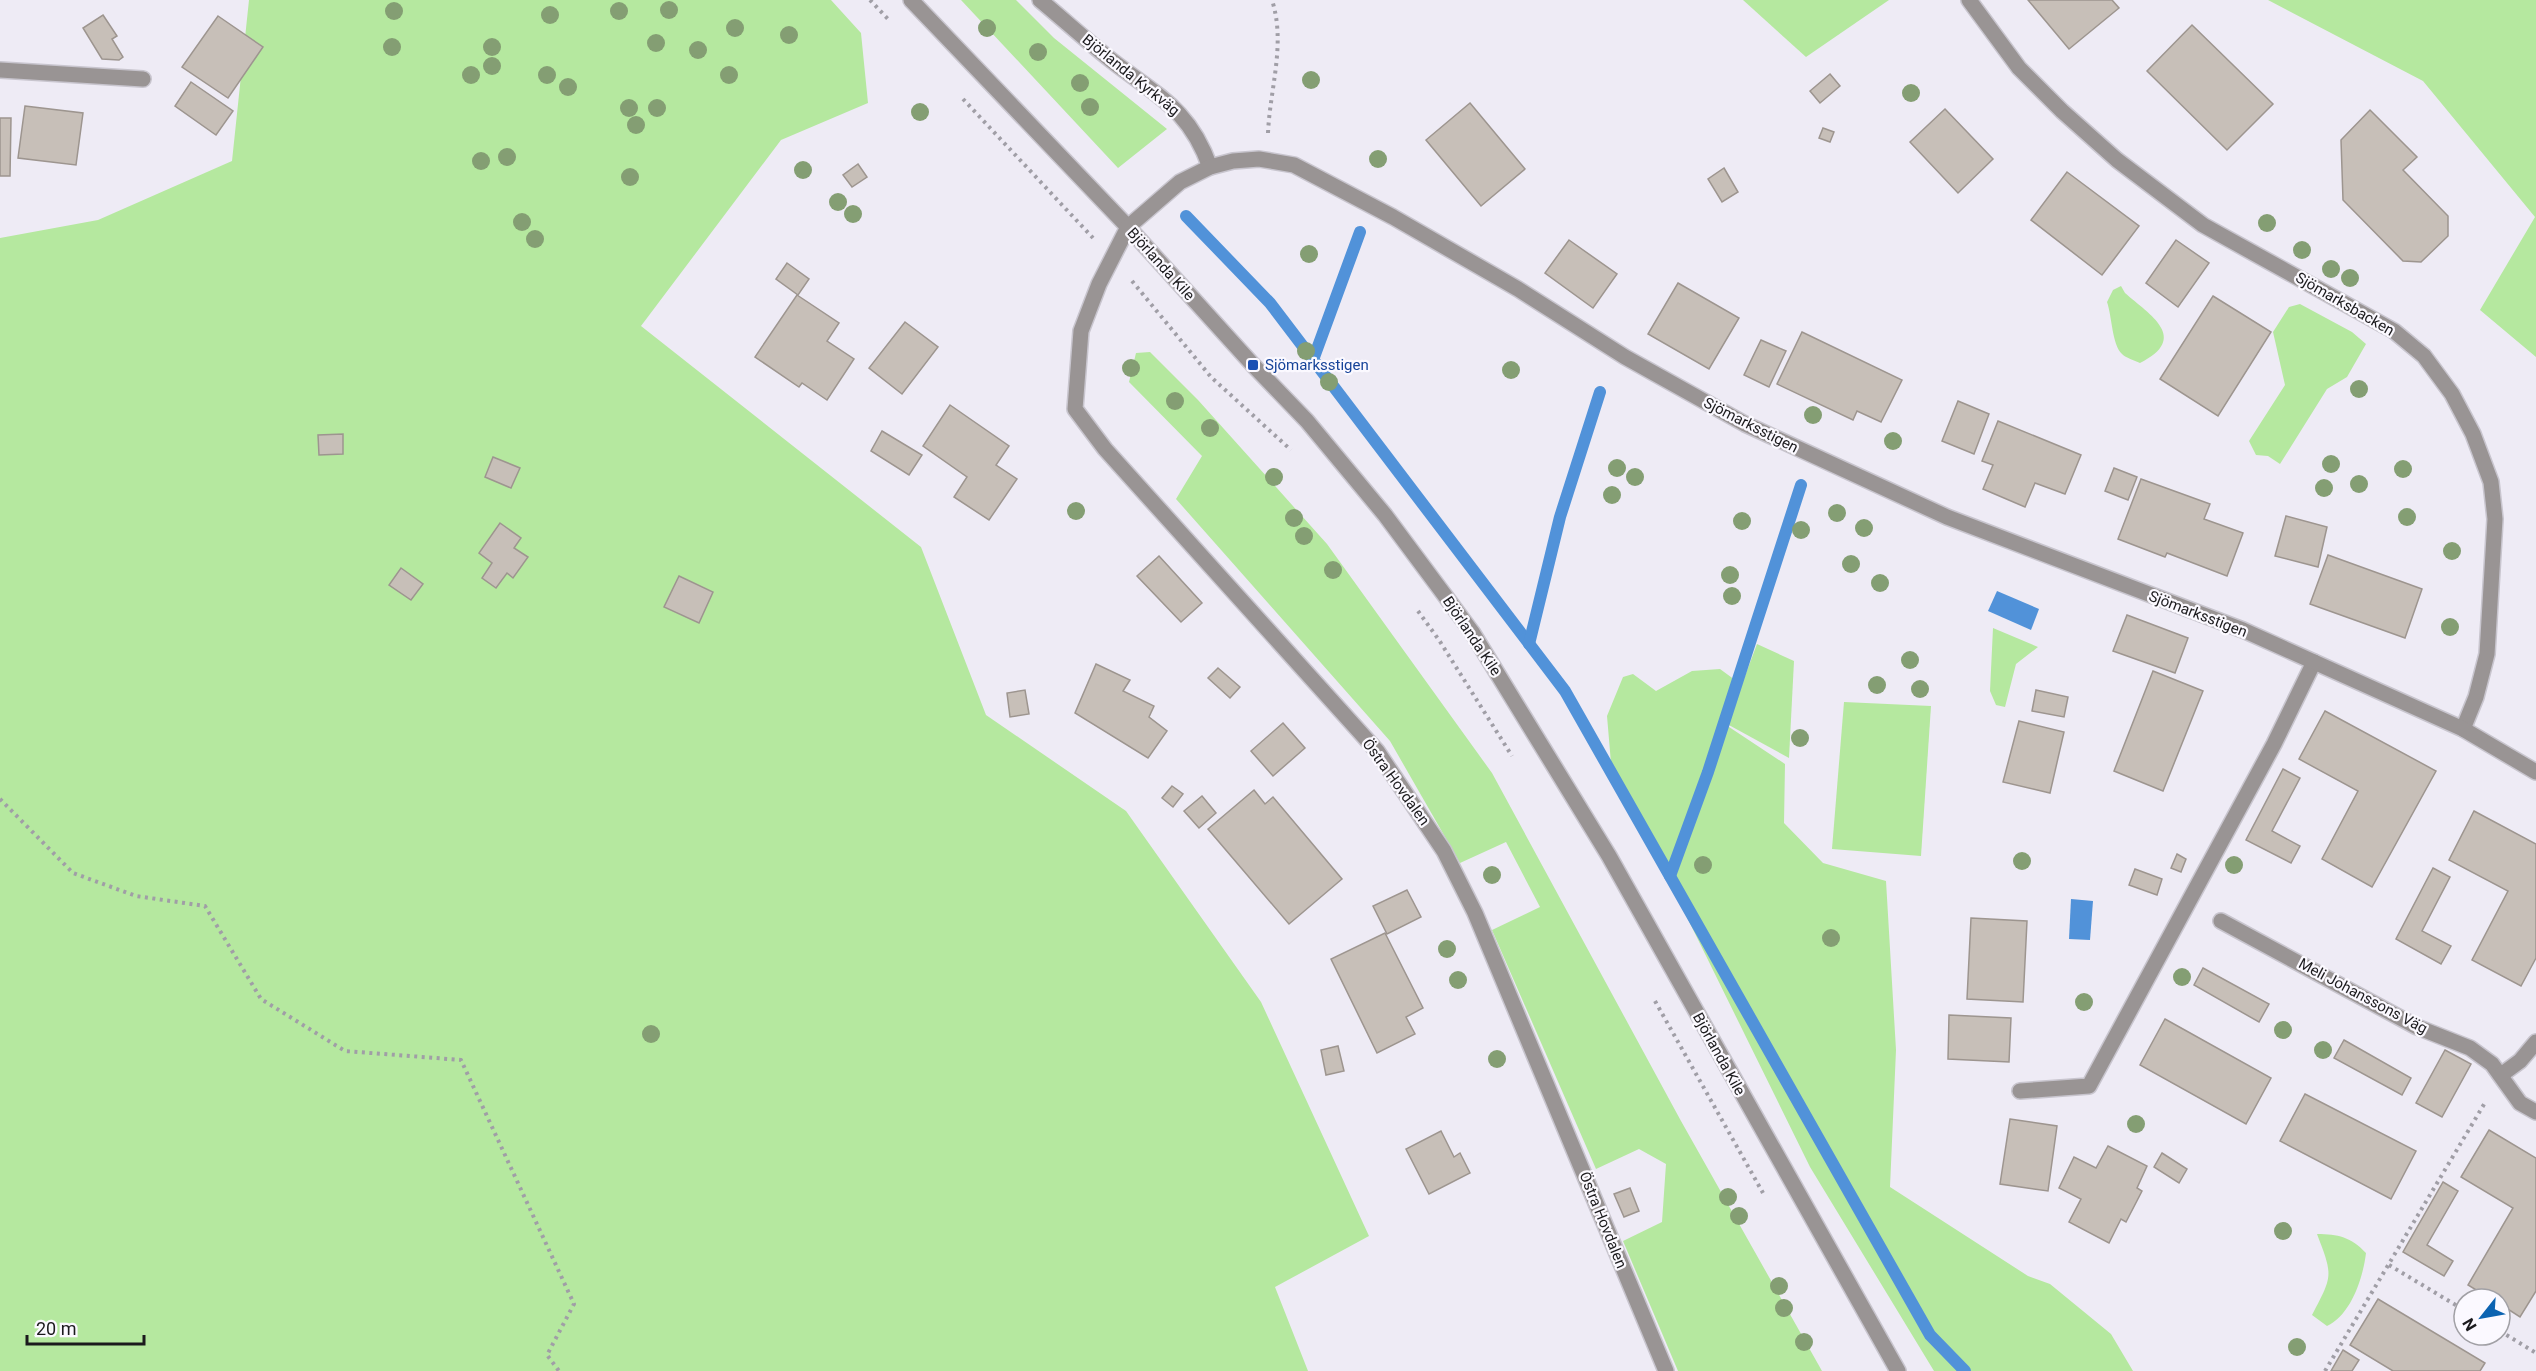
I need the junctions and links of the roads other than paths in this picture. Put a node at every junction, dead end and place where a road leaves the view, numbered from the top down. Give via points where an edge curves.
1 (911, 0) edge
2 (1040, 0) edge
3 (1968, 0) edge
4 (0, 70) edge
5 (143, 79) dead end
6 (1209, 167) junction
7 (1128, 227) junction
8 (2314, 662) junction
9 (2463, 729) junction
10 (2536, 772) edge
11 (2221, 921) dead end
12 (2536, 1042) edge
13 (2503, 1078) junction
14 (2019, 1091) dead end
15 (2536, 1112) edge
16 (1666, 1371) edge
17 (1898, 1371) edge

1 - 7 street, Björlanda Kile
2 - 6 street, Björlanda Kyrkväg via 1112,61 1171,103 1192,127
3 - 9 street, Sjömarksbacken via 2019,68 2116,160 2203,225 2394,331 2424,356 2452,394 2491,482 2495,519 2487,654
4 - 5 street
6 - 7 street via 1180,182
6 - 8 street, Sjömarksstigen via 1260,159 1294,165 1393,217 1625,357 1745,424 1947,517 2243,630
7 - 16 street, Östra Hovdalen via 1099,284 1081,332 1075,409 1113,457 1377,751 1444,851 1475,913
7 - 17 street, Björlanda Kile via 1307,421 1385,515 1472,632 1609,856
8 - 9 street, Sjömarksstigen
8 - 14 street via 2089,1086
9 - 10 street, Sjömarksstigen
11 - 13 street, Meli Johanssons Väg via 2417,1026 2470,1048
12 - 13 street
13 - 15 street, Meli Johanssons Väg via 2520,1103

